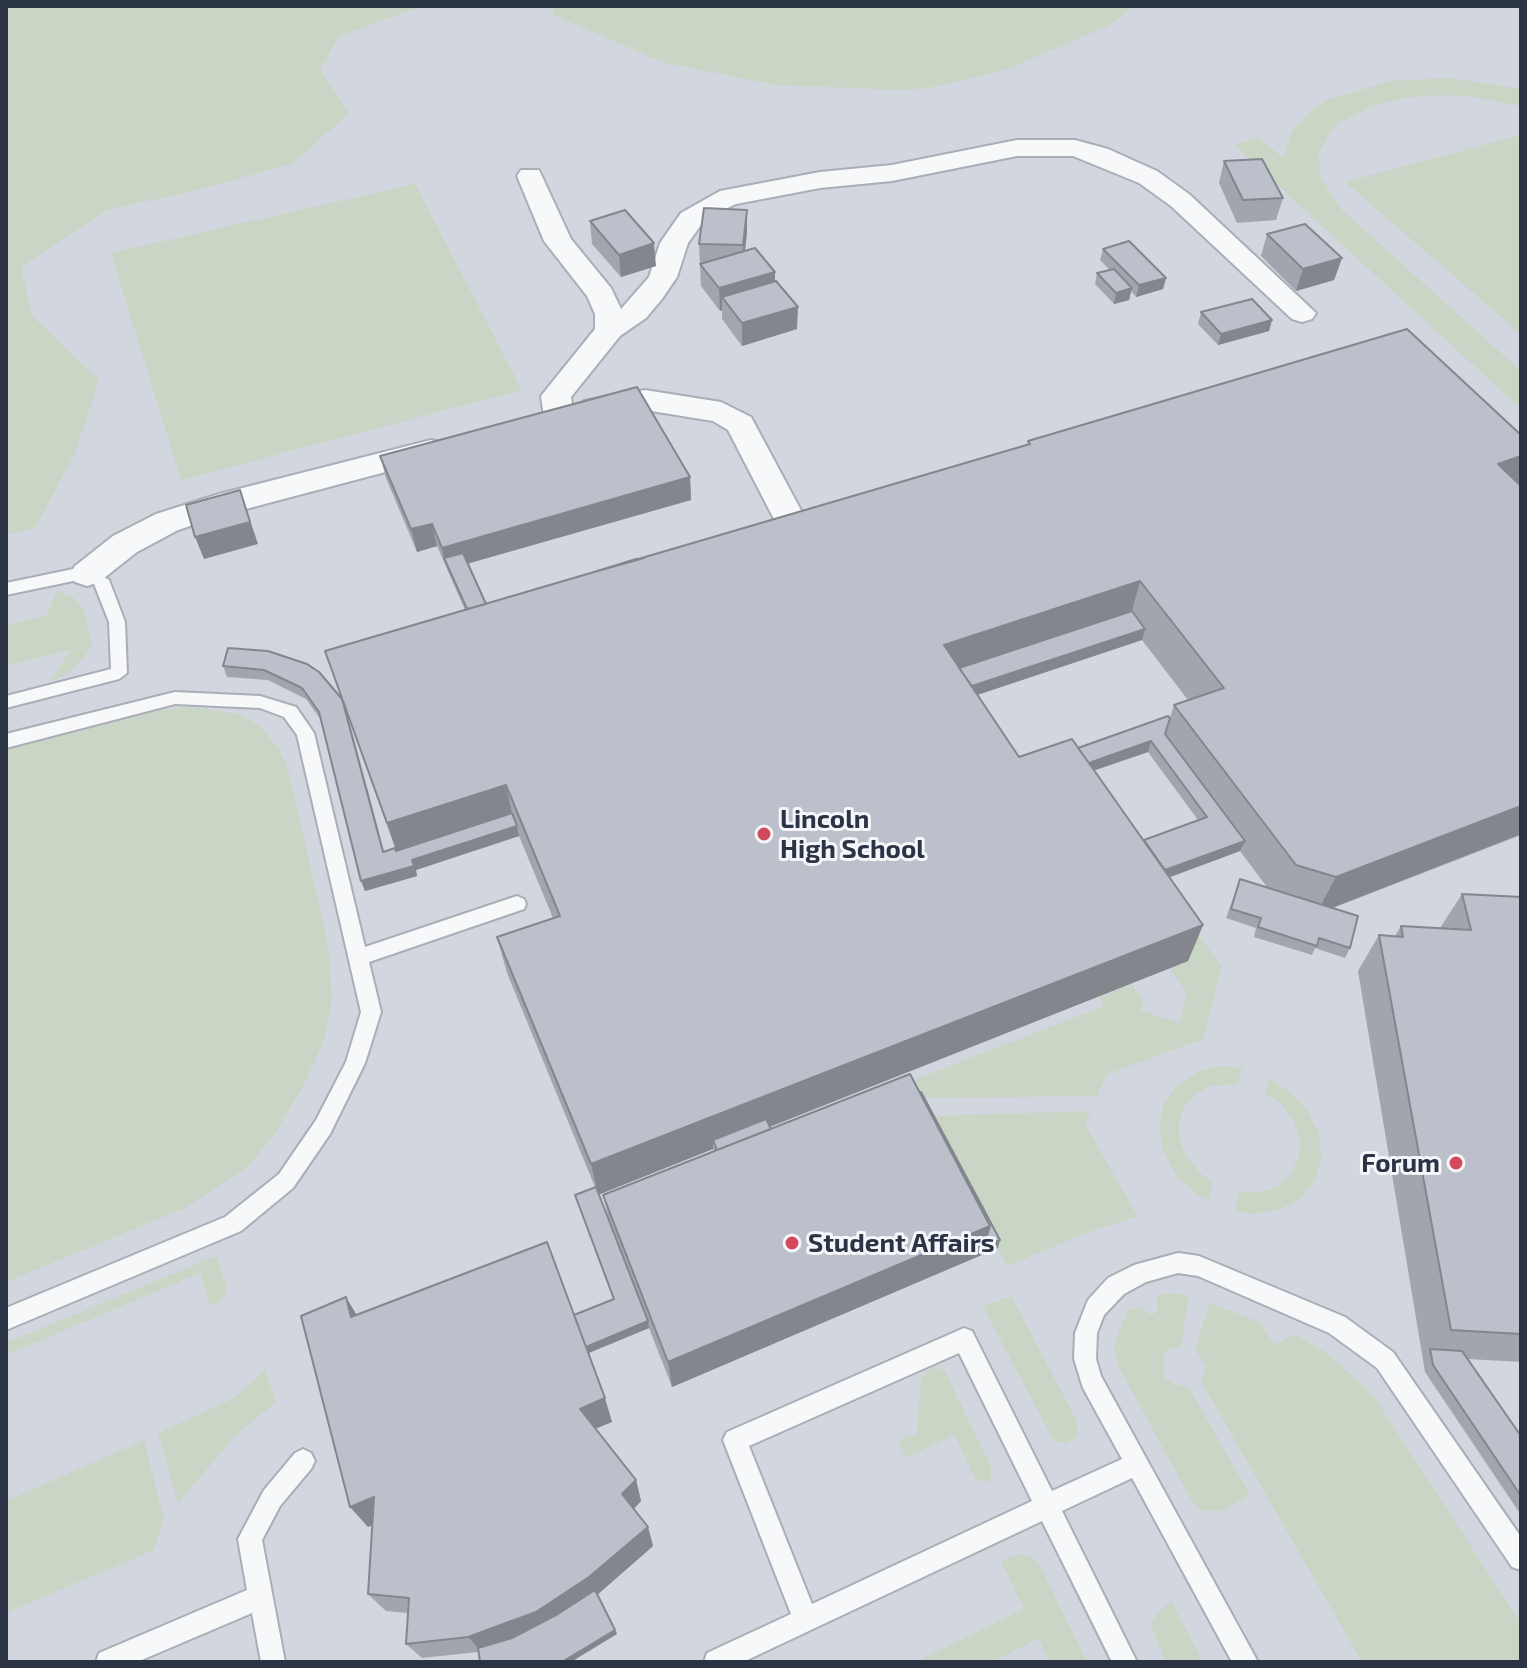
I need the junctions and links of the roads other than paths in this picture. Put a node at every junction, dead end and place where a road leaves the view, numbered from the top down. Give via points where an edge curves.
1 (530, 176) dead end
2 (1302, 313) dead end
3 (610, 330) junction
4 (559, 417) junction
5 (528, 425) edge
6 (466, 441) edge
7 (803, 544) edge
8 (87, 574) junction
9 (6, 589) edge
10 (6, 702) edge
11 (6, 741) edge
12 (517, 904) dead end
13 (358, 958) junction
14 (6, 1319) edge
15 (303, 1461) dead end
16 (1136, 1464) junction
17 (1047, 1506) junction
18 (1521, 1558) edge
19 (259, 1597) junction
20 (806, 1620) junction
21 (108, 1662) edge
22 (273, 1662) edge
23 (716, 1662) edge
24 (1125, 1662) edge
25 (1246, 1662) edge

1 - 3 street via 558,241 601,294
2 - 3 street via 1148,177 1099,155 1046,147 729,197 691,219 652,293
3 - 4 street via 556,396
4 - 5 street
4 - 7 street via 645,400 721,412 741,426
6 - 8 street via 167,522 125,544
8 - 9 lane
8 - 10 lane via 101,580 110,598 117,622 119,673
11 - 13 lane via 175,698 260,702 290,712 305,733
12 - 13 lane
13 - 14 lane via 371,1012 359,1050 323,1127 286,1181 233,1224
15 - 19 lane via 272,1498 250,1539
16 - 17 lane
16 - 18 lane via 1091,1380 1086,1333 1096,1308 1116,1286 1142,1272 1178,1263 1199,1266 1337,1325 1385,1360
16 - 25 lane
17 - 20 lane
17 - 20 lane via 964,1339 735,1440
17 - 24 lane
19 - 21 lane
19 - 22 lane
20 - 23 lane

